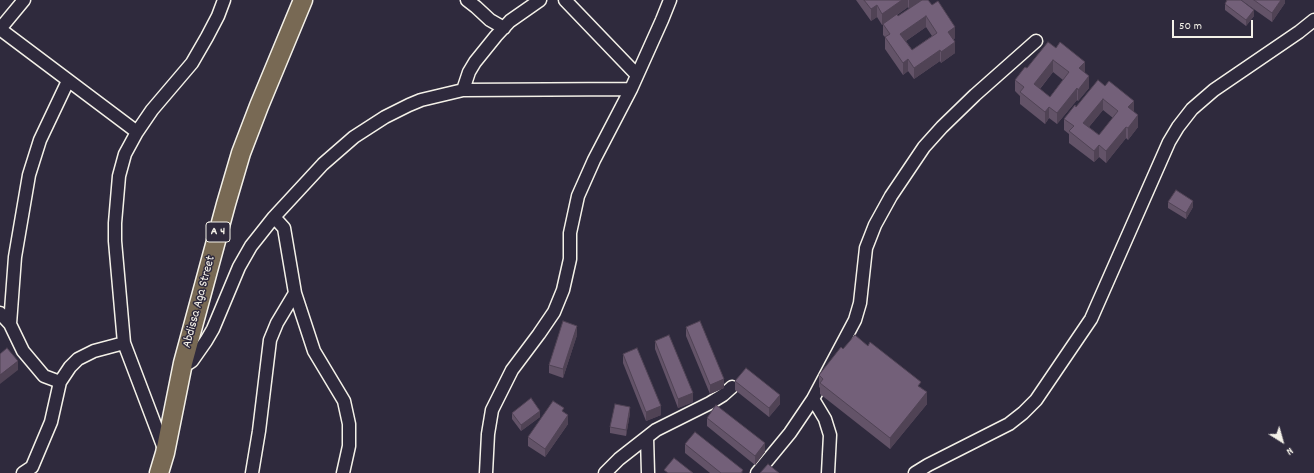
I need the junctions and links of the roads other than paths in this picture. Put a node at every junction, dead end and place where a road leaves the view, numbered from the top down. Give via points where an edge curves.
1 (24, 0) edge
2 (224, 0) edge
3 (303, 0) edge
4 (467, 0) edge
5 (540, 0) edge
6 (565, 0) edge
7 (670, 0) edge
8 (1314, 20) edge
9 (504, 28) junction
10 (0, 29) edge
11 (1036, 41) dead end
12 (637, 75) junction
13 (68, 81) junction
14 (631, 89) junction
15 (463, 90) junction
16 (136, 132) junction
17 (274, 217) junction
18 (295, 293) junction
19 (0, 313) edge
20 (10, 324) junction
21 (124, 343) junction
22 (183, 363) junction
23 (60, 382) junction
24 (732, 388) dead end
25 (813, 399) junction
26 (647, 437) junction
27 (165, 452) junction
28 (32, 471) edge
29 (159, 473) edge
30 (252, 473) edge
31 (343, 473) edge
32 (486, 473) edge
33 (605, 473) edge
34 (648, 473) edge
35 (757, 473) edge
36 (828, 473) edge
37 (915, 473) edge

1 - 10 street
2 - 16 street via 208,37 192,63
3 - 22 highway, Abdissa Aga Street / A 4 via 241,153
4 - 9 street via 490,20
5 - 9 street
6 - 12 street
7 - 12 street
8 - 37 street via 1214,90 1192,109 1178,127 1169,142 1091,319 1036,400 1009,424
9 - 15 street via 475,62
10 - 13 street
11 - 25 street via 942,126 891,196 866,248 860,303 855,320
12 - 14 street
13 - 16 street
13 - 20 street via 40,140 29,175 15,257
14 - 15 street
14 - 32 street via 578,196 570,233 570,260 563,290 554,312 512,370 492,410
15 - 17 street via 437,95 409,105 371,125 323,164
16 - 21 street via 121,164 114,223
17 - 18 street via 284,228 286,235
17 - 22 street via 251,246 239,267 206,341 192,361
18 - 30 street via 270,340
18 - 31 street via 314,351 344,401 349,424 349,446
19 - 20 street
20 - 23 street via 23,351 44,376
21 - 23 street via 94,351 78,359
21 - 27 street
22 - 27 highway, Abdissa Aga Street / A 4
23 - 28 street via 51,422
24 - 26 street via 710,404 665,425
25 - 35 street via 790,433
25 - 36 street via 826,419 830,435
26 - 33 street
26 - 34 street
27 - 29 highway, Abdissa Aga Street / A 4

